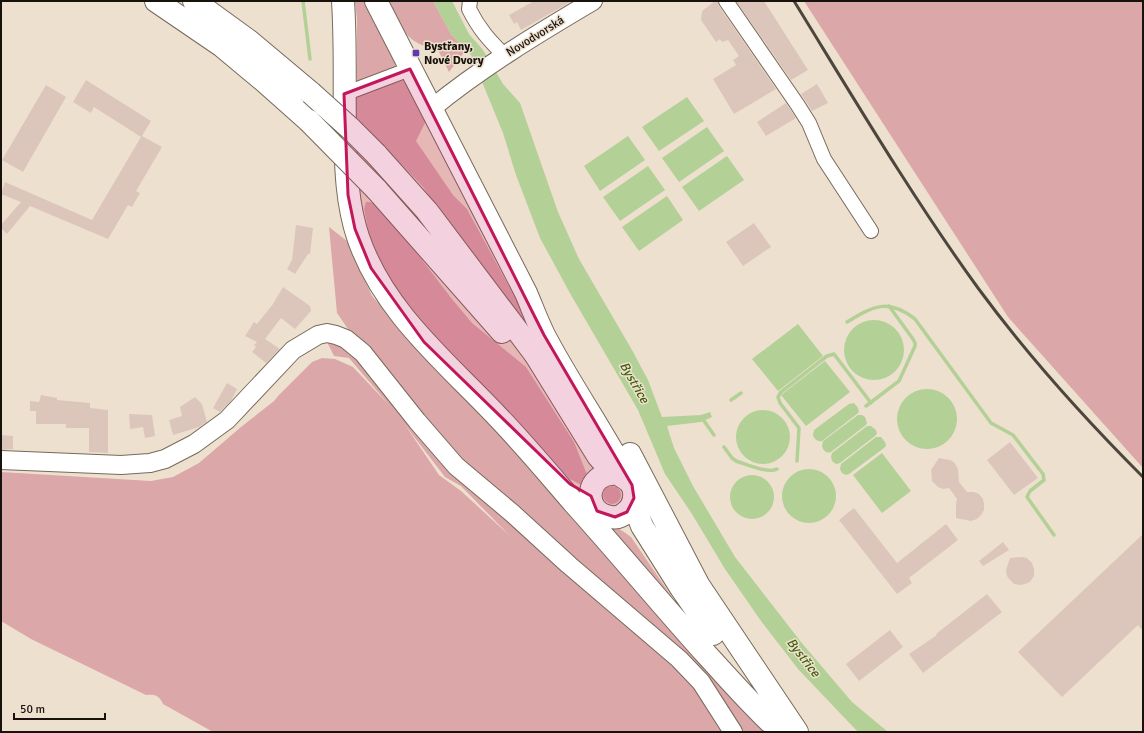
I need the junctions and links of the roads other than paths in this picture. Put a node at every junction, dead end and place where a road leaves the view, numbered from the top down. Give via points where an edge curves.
1 (156, 1) edge
2 (194, 1) edge
3 (343, 1) edge
4 (376, 1) edge
5 (470, 1) edge
6 (593, 1) edge
7 (726, 1) edge
8 (501, 58) junction
9 (410, 69) junction
10 (344, 94) junction
11 (431, 109) junction
12 (871, 231) dead end
13 (526, 293) junction
14 (532, 358) junction
15 (498, 416) junction
16 (1, 460) edge
17 (623, 477) junction
18 (592, 490) junction
19 (633, 503) junction
20 (615, 517) junction
21 (733, 732) edge
22 (783, 732) edge
23 (795, 732) edge

1 - 14 main road, bridge via 222,46 309,121 376,189
2 - 14 main road, bridge via 311,92 376,154 427,211
3 - 10 main road
4 - 9 main road
5 - 8 street via 469,9 476,22
6 - 8 street, Novodvorská
7 - 12 street via 809,123 824,159
8 - 11 street, Novodvorská
9 - 10 street
9 - 11 main road
10 - 15 main road via 348,195 352,217 365,255 379,281 413,329
11 - 13 main road
13 - 17 main road via 551,346 617,458
13 - 23 main road via 628,450 706,598
14 - 17 main road via 593,450 602,461
14 - 18 main road via 588,462
15 - 18 main road via 570,484 579,491
15 - 22 main road via 676,620 751,703
16 - 21 street via 121,465 165,459 194,444 227,420 293,350 318,335 327,333 346,338 363,354 456,466 688,668
17 - 18 main road via 605,474 599,477
17 - 19 main road via 634,489
18 - 20 main road via 592,504 597,511
19 - 20 main road via 627,512
19 - 23 main road via 642,526 699,614 740,669
20 - 22 main road via 633,534 718,652

